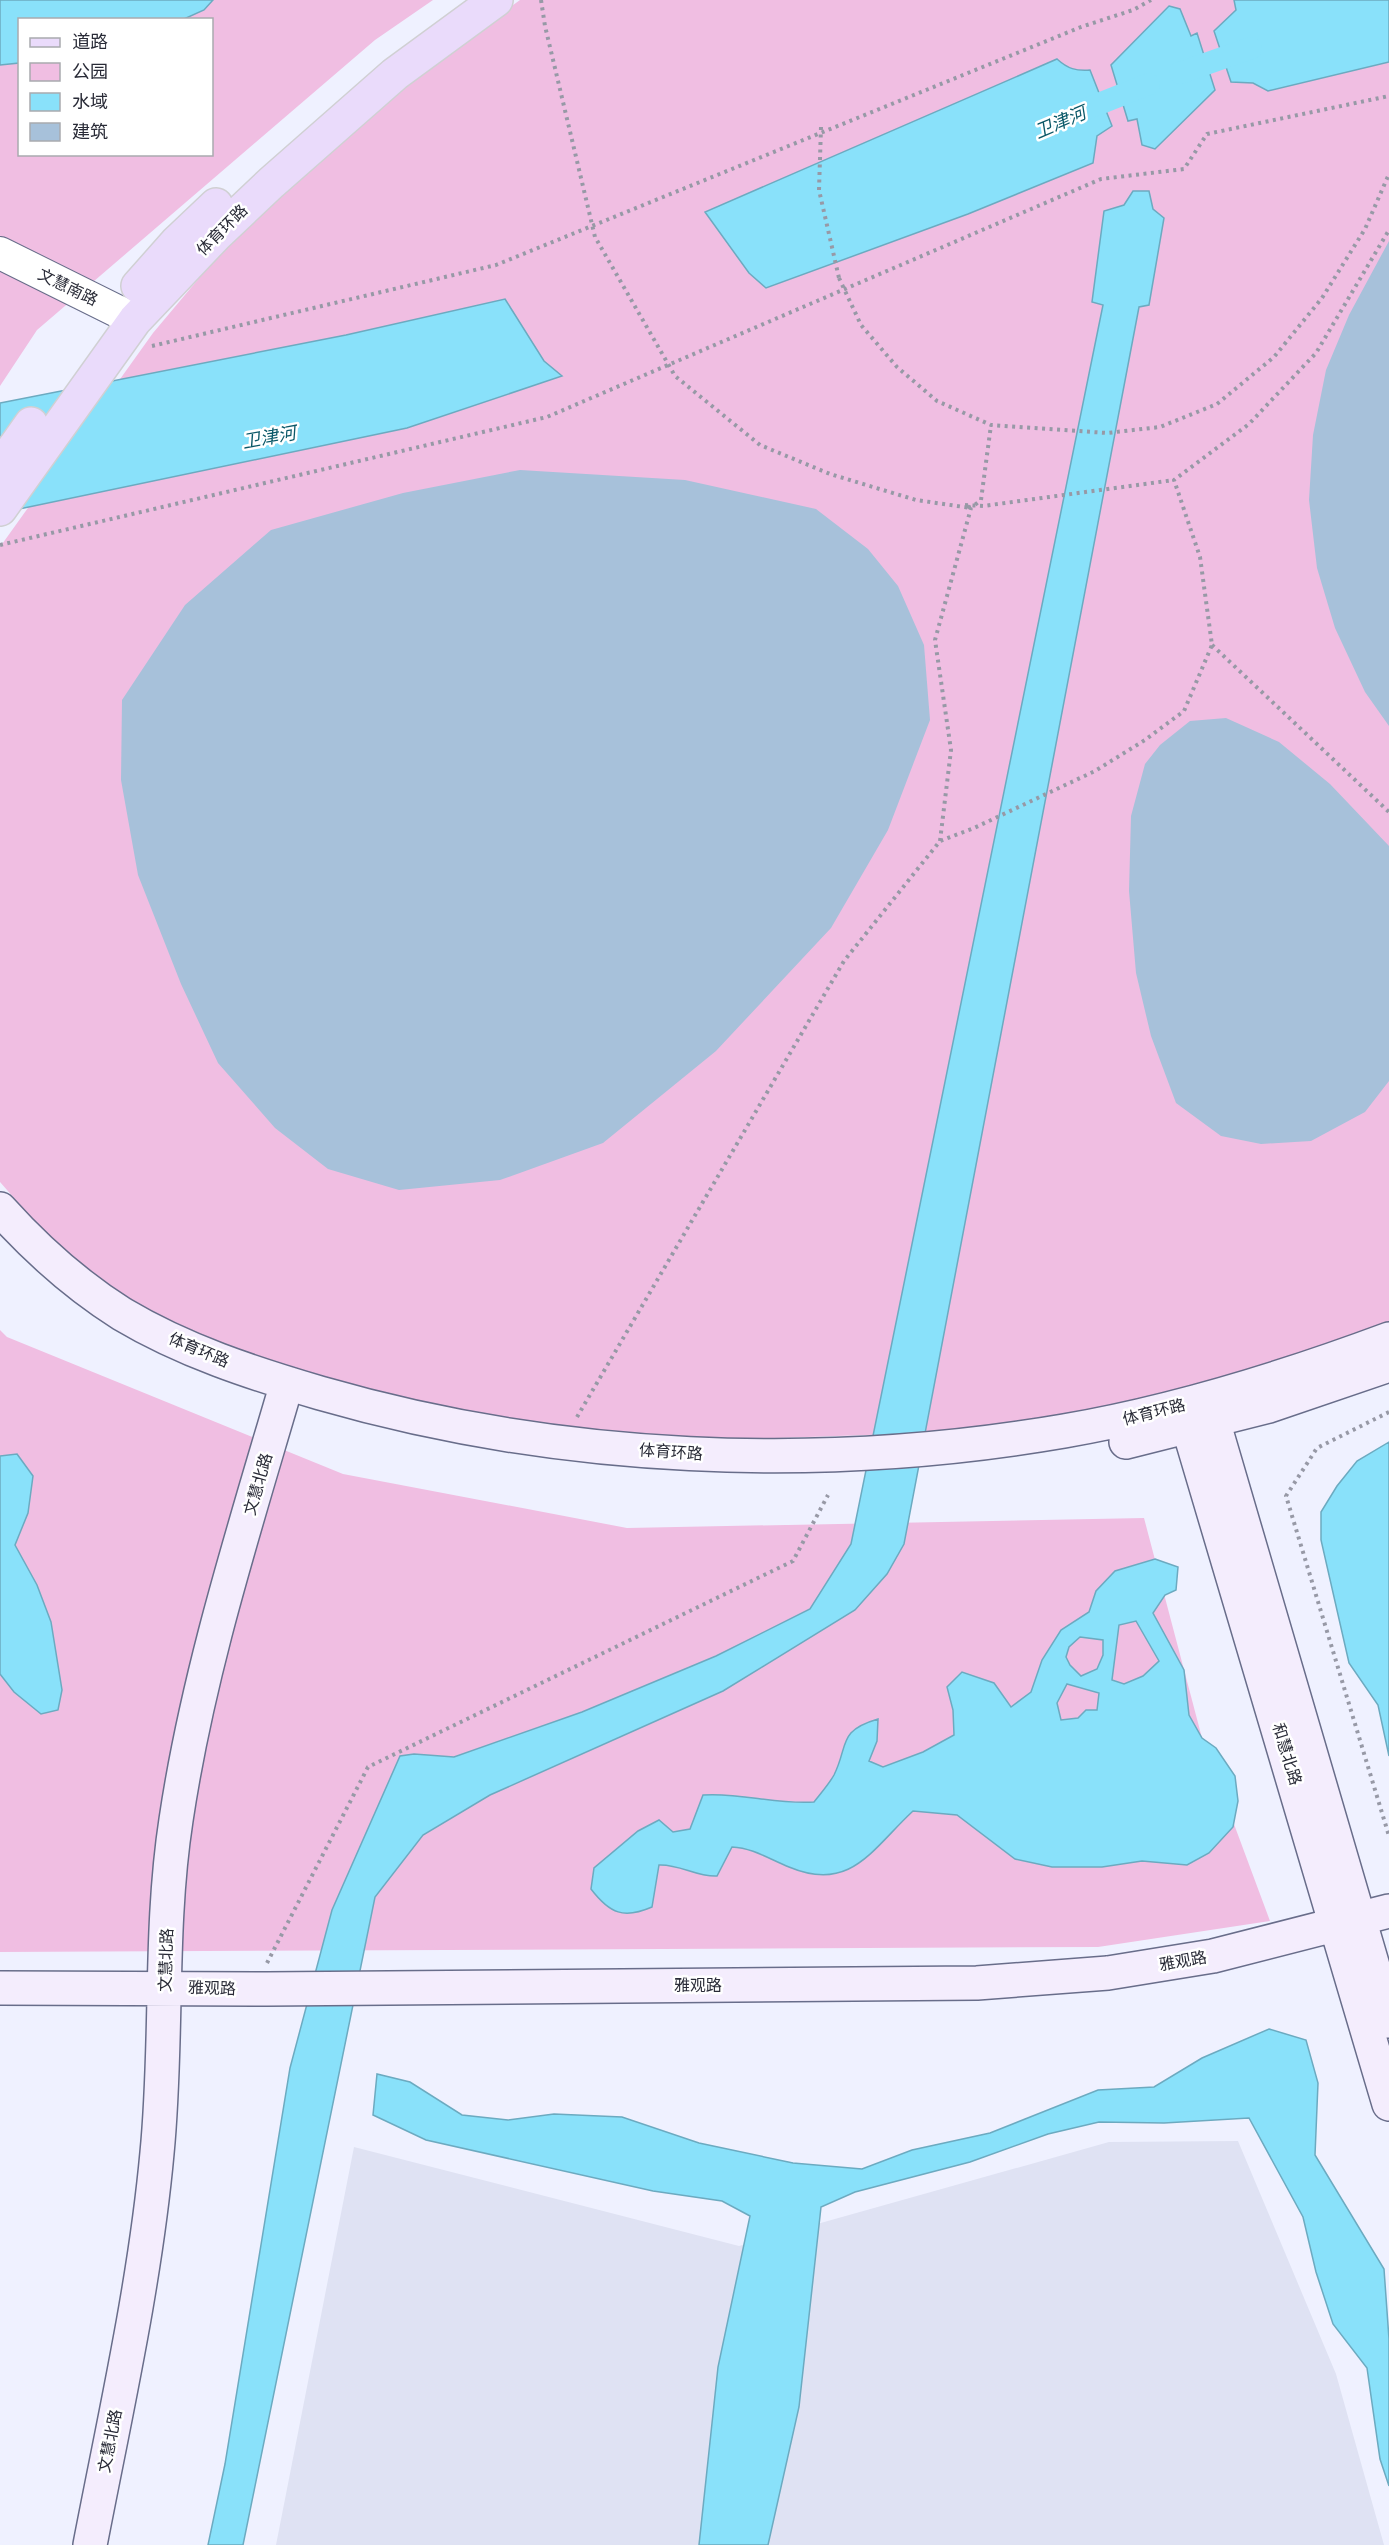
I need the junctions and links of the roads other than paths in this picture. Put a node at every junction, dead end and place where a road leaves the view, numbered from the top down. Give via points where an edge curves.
1 (462, 0) edge
2 (496, 0) edge
3 (0, 253) edge
4 (134, 325) junction
5 (0, 468) edge
6 (0, 509) edge
7 (0, 1209) edge
8 (0, 1238) edge
9 (1389, 1339) edge
10 (1389, 1365) edge
11 (294, 1395) junction
12 (1198, 1413) junction
13 (855, 1464) junction
14 (1363, 1925) edge
15 (0, 1988) edge
16 (173, 1994) junction
17 (0, 2000) edge
18 (1389, 2020) edge
19 (1389, 2104) edge
20 (90, 2545) edge
21 (110, 2545) edge

1 - 4 main road, 体育环路 via 381,60 177,242
2 - 4 main road, 体育环路 via 394,74 280,175 215,236
3 - 4 street, 文慧南路
4 - 5 main road, 体育环路 via 65,377
4 - 6 main road, 体育环路 via 99,367
7 - 11 main road, 体育环路 via 56,1265 124,1314 184,1346
8 - 11 main road, 体育环路 via 40,1278 115,1331 161,1356 203,1373
9 - 12 main road, 体育环路 via 1300,1370
10 - 12 main road, 体育环路 via 1300,1396
11 - 13 main road, 体育环路 via 562,1442 652,1452
11 - 13 main road, 体育环路 via 414,1436 535,1457 725,1475
11 - 16 main road, 文慧北路 via 212,1647 188,1747 170,1872
12 - 13 main road, 体育环路 via 1065,1431 941,1458
12 - 14 main road, 和慧北路
14 - 16 main road, 雅观路 via 1203,1971 1102,1986 995,1995
14 - 18 main road, 和慧北路
14 - 19 main road, 和慧北路
15 - 16 main road, 雅观路
16 - 17 main road, 雅观路
16 - 20 main road, 文慧北路 via 148,2231
16 - 21 main road, 文慧北路 via 177,2133 171,2190 153,2313

